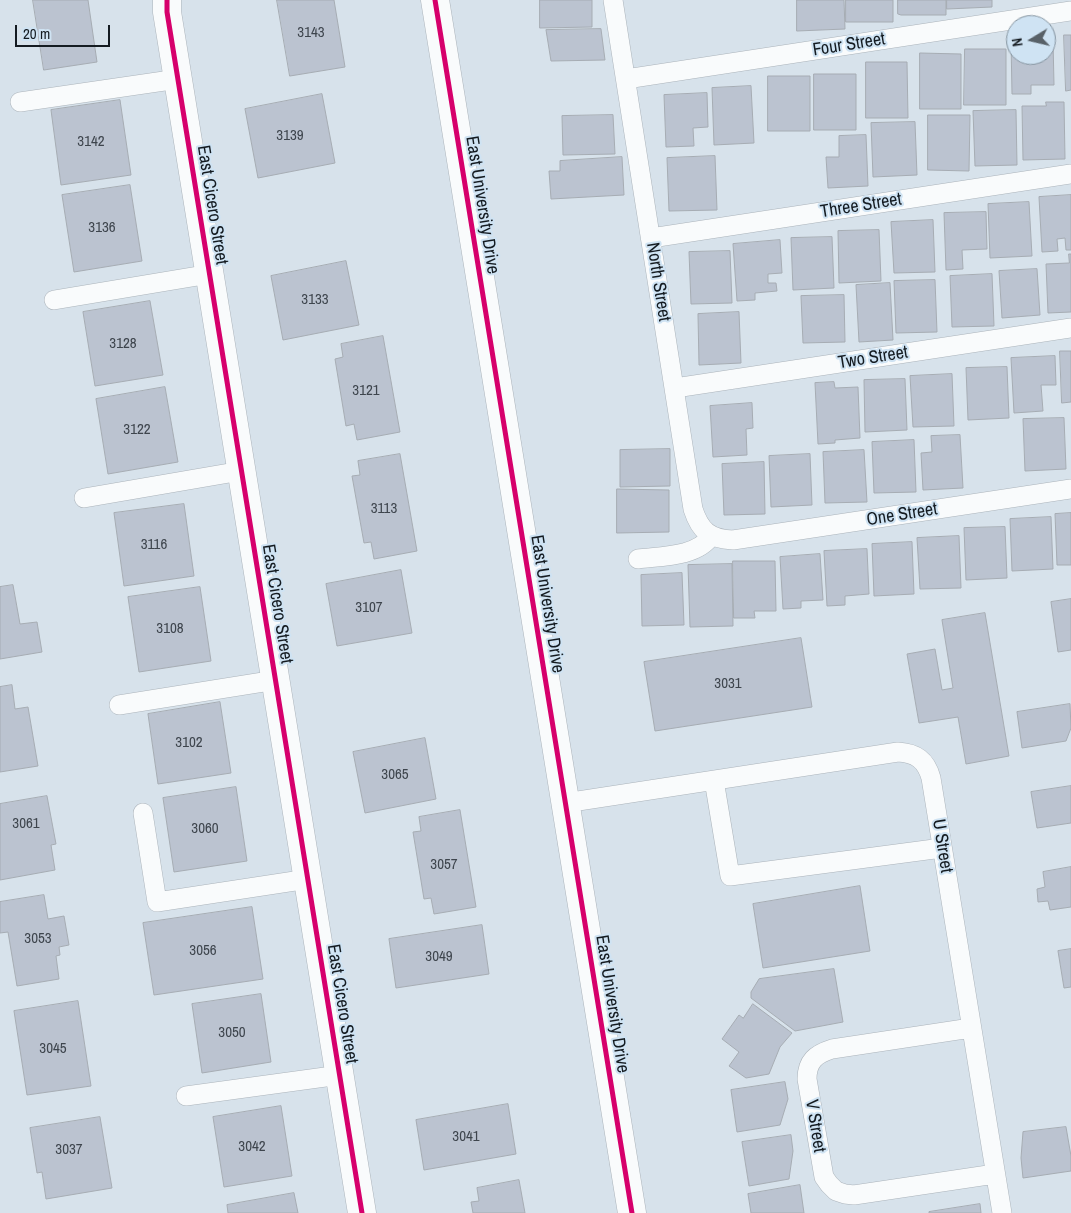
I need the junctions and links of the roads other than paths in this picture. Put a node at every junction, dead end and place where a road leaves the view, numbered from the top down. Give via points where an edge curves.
1 (167, 0) edge
2 (435, 0) edge
3 (613, 0) edge
4 (1071, 11) edge
5 (178, 79) junction
6 (626, 79) junction
7 (20, 102) dead end
8 (1071, 174) edge
9 (651, 238) junction
10 (210, 274) junction
11 (54, 300) dead end
12 (1071, 328) edge
13 (675, 388) junction
14 (241, 471) junction
15 (1071, 489) edge
16 (84, 498) dead end
17 (711, 536) junction
18 (638, 559) dead end
19 (276, 680) junction
20 (119, 705) dead end
21 (714, 780) junction
22 (565, 803) junction
23 (143, 813) dead end
24 (942, 848) junction
25 (308, 879) junction
26 (972, 1028) junction
27 (340, 1075) junction
28 (186, 1096) dead end
29 (995, 1174) junction
30 (362, 1213) edge
31 (632, 1213) edge
32 (1002, 1213) edge

1 - 5 street, East Cicero Street
2 - 22 street, East University Drive
3 - 6 lane, North Street
4 - 6 lane, Four Street
5 - 7 lane
5 - 10 street, East Cicero Street
6 - 9 lane, North Street
8 - 9 lane, Three Street
9 - 13 lane, North Street
10 - 11 lane
10 - 14 street, East Cicero Street
12 - 13 lane, Two Street
13 - 17 lane, North Street via 693,509 702,529
14 - 16 lane
14 - 19 street, East Cicero Street
15 - 17 lane, One Street via 733,540
17 - 18 lane via 700,548 690,552
19 - 20 lane
19 - 25 street, East Cicero Street
21 - 22 lane, U Street
21 - 24 lane, U Street via 898,752 916,755 929,770
21 - 24 lane via 730,876
22 - 31 street, East University Drive
23 - 25 lane via 157,902
24 - 26 lane, U Street
25 - 27 street, East Cicero Street
26 - 29 lane, U Street
26 - 29 lane, V Street via 832,1049 816,1056 807,1070 809,1088 822,1169 836,1191 854,1195
27 - 28 lane
27 - 30 street, East Cicero Street
29 - 32 lane, U Street

